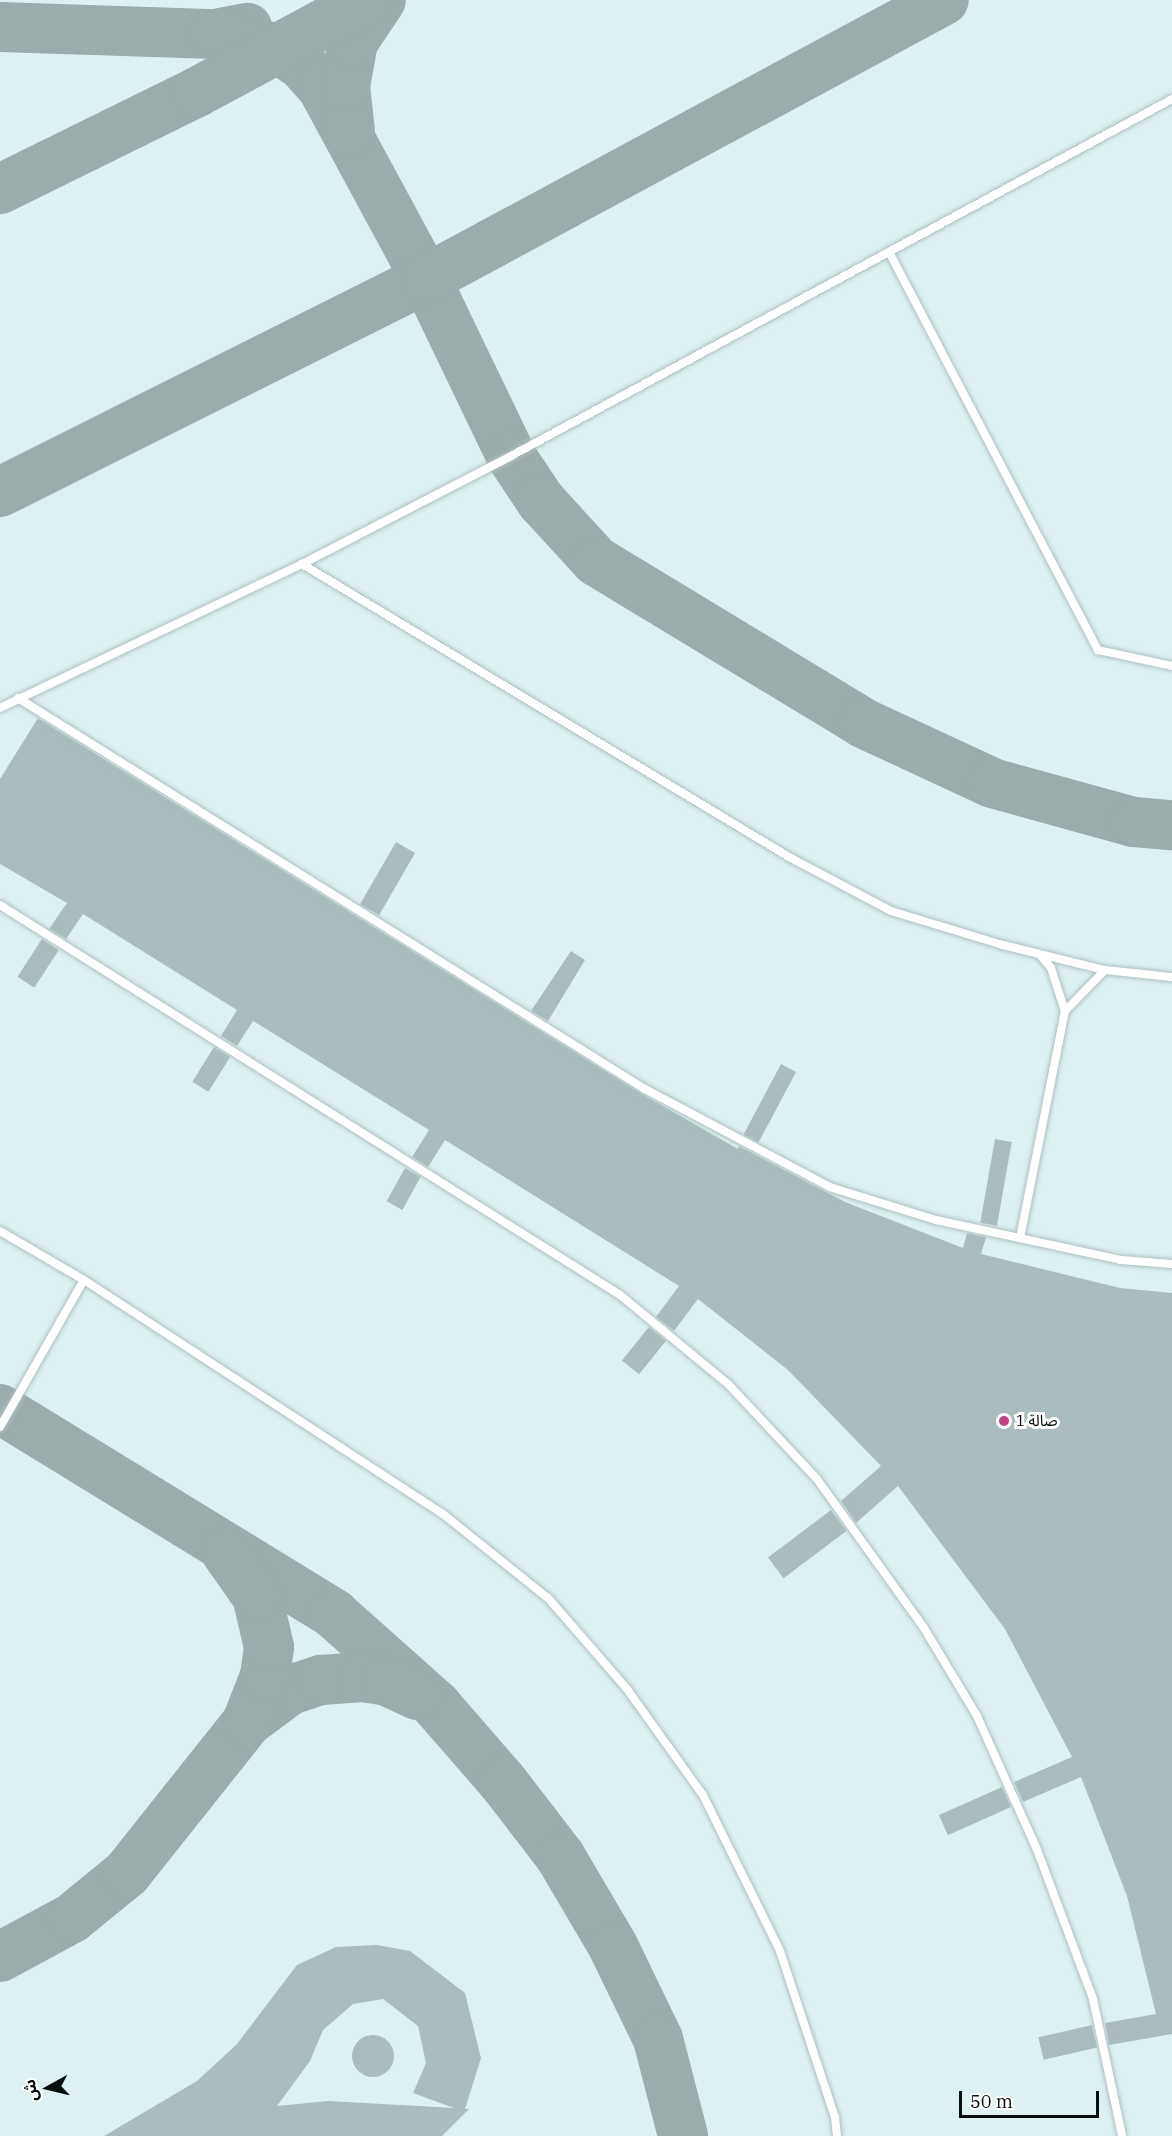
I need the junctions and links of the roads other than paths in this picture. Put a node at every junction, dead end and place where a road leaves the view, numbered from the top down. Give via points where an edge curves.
1 (1172, 99) edge
2 (889, 252) junction
3 (302, 564) junction
4 (1172, 666) edge
5 (18, 699) junction
6 (0, 708) edge
7 (0, 905) edge
8 (1038, 954) junction
9 (1105, 970) junction
10 (1172, 977) edge
11 (1065, 1011) junction
12 (0, 1231) edge
13 (1020, 1238) junction
14 (1172, 1264) edge
15 (84, 1280) junction
16 (0, 1427) edge
17 (837, 2136) edge
18 (1122, 2136) edge

1 - 2 lane
2 - 3 lane
2 - 4 lane via 1098,650
3 - 5 lane
3 - 8 lane via 799,863 891,911
5 - 6 lane
5 - 13 lane via 645,1089 830,1187 936,1220
7 - 18 lane via 620,1295 728,1384 817,1479 924,1628 977,1716 1036,1847 1093,1999
8 - 9 lane
8 - 11 lane via 1051,968
9 - 10 lane
9 - 11 lane
11 - 13 lane
12 - 15 lane
13 - 14 lane via 1121,1260
15 - 16 lane
15 - 17 lane via 443,1514 548,1598 620,1680 703,1795 780,1951 835,2117

